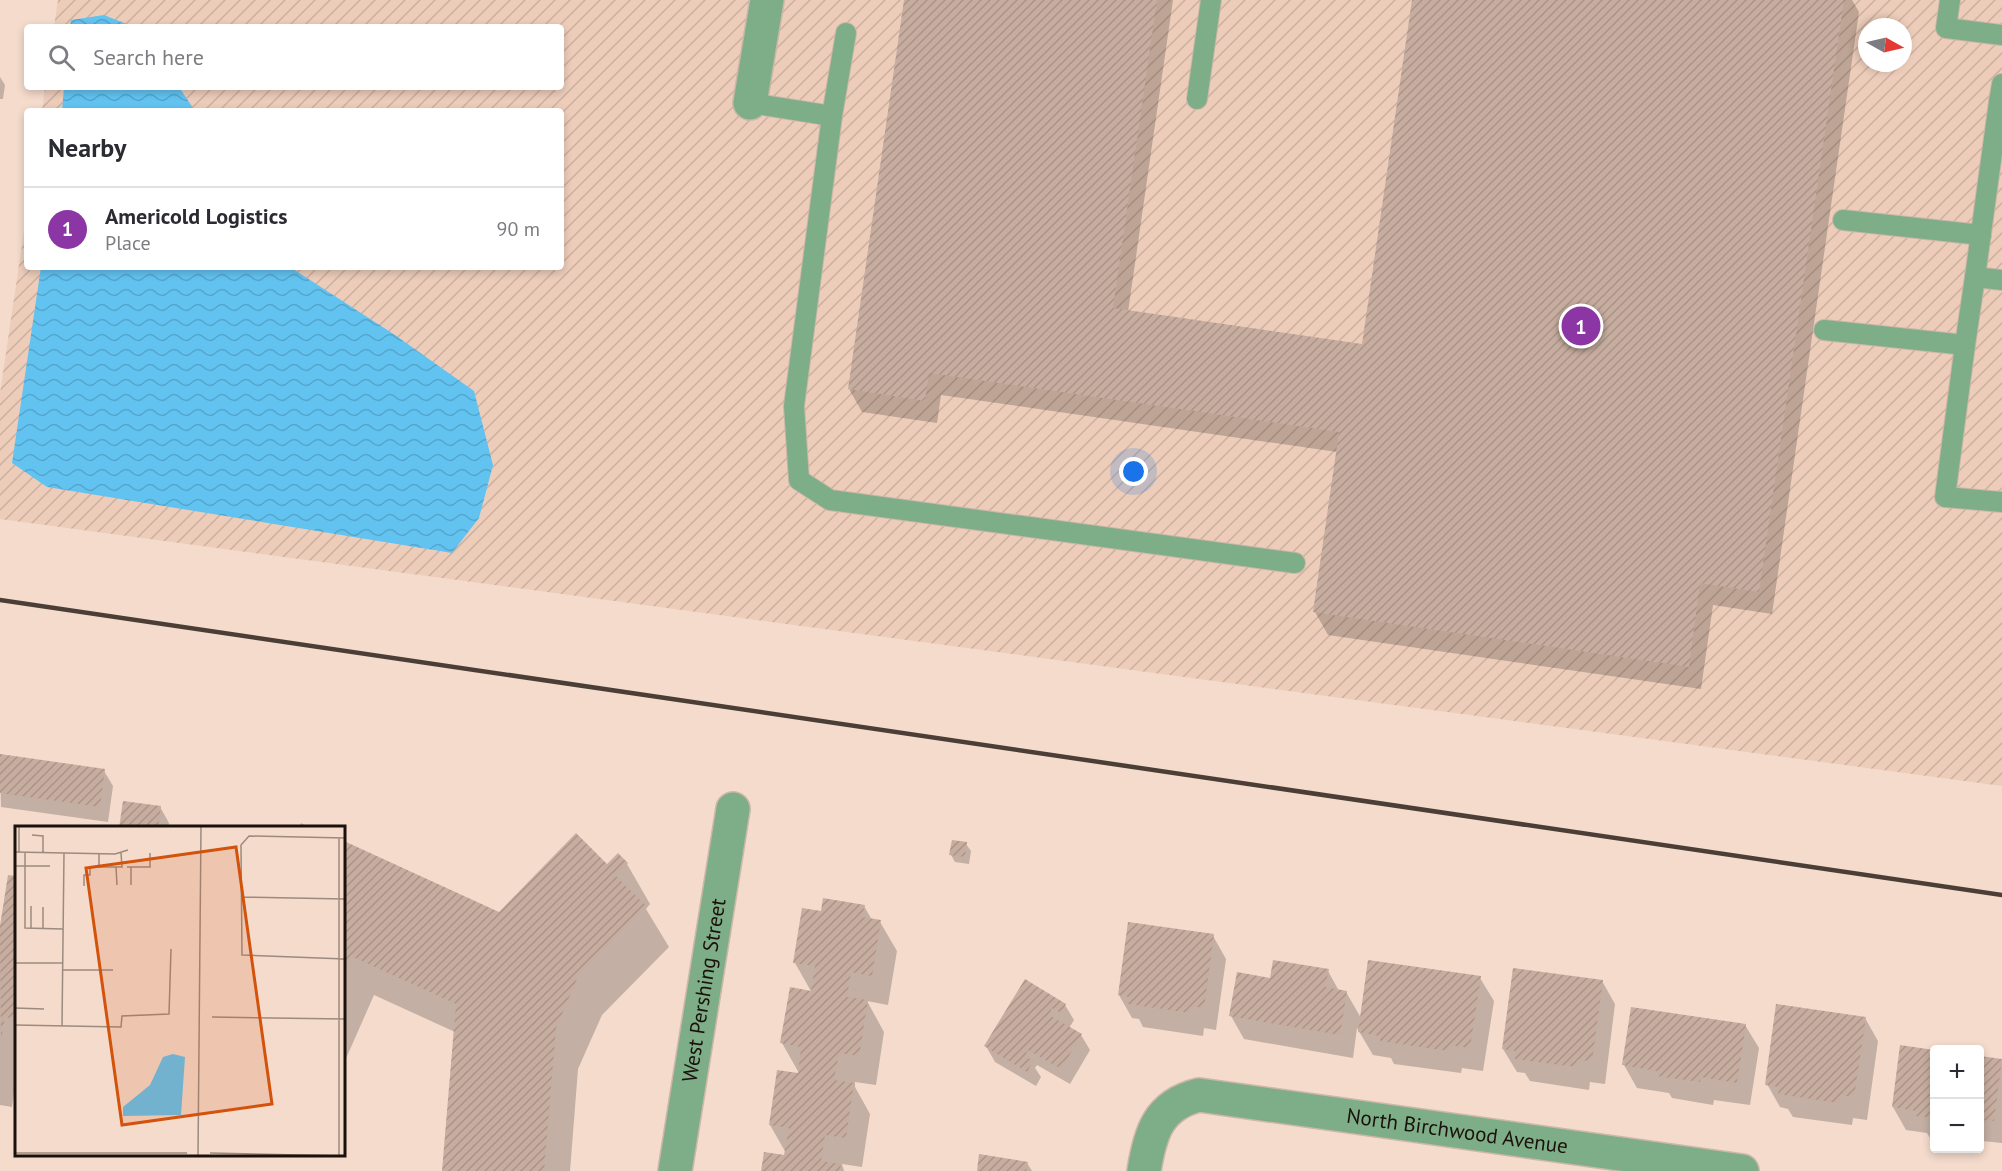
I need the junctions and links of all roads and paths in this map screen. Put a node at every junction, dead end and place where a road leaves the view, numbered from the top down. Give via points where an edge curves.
1 (767, 0) edge
2 (1211, 0) edge
3 (1950, 0) edge
4 (846, 33) dead end
5 (2002, 35) edge
6 (2001, 96) edge
7 (1197, 99) dead end
8 (750, 103) joint
9 (832, 116) junction
10 (1843, 220) dead end
11 (1981, 235) junction
12 (1975, 277) junction
13 (2002, 280) edge
14 (1824, 330) dead end
15 (1965, 345) junction
16 (2002, 502) edge
17 (1295, 563) dead end
18 (733, 809) dead end
19 (1615, 1162) edge
20 (675, 1171) edge
21 (1144, 1171) edge
22 (1742, 1171) edge

1 - 8 street
2 - 7 lane
3 - 5 lane via 1946,28
4 - 9 lane
6 - 11 lane
8 - 9 lane
9 - 17 lane via 794,406 799,480 830,500
10 - 11 lane
11 - 12 lane
12 - 13 lane
12 - 15 lane
14 - 15 lane
15 - 16 lane via 1945,497
18 - 20 street, West Pershing Street
19 - 21 street, North Birchwood Avenue via 1199,1095 1185,1098 1160,1117
19 - 22 street, North Birchwood Avenue

